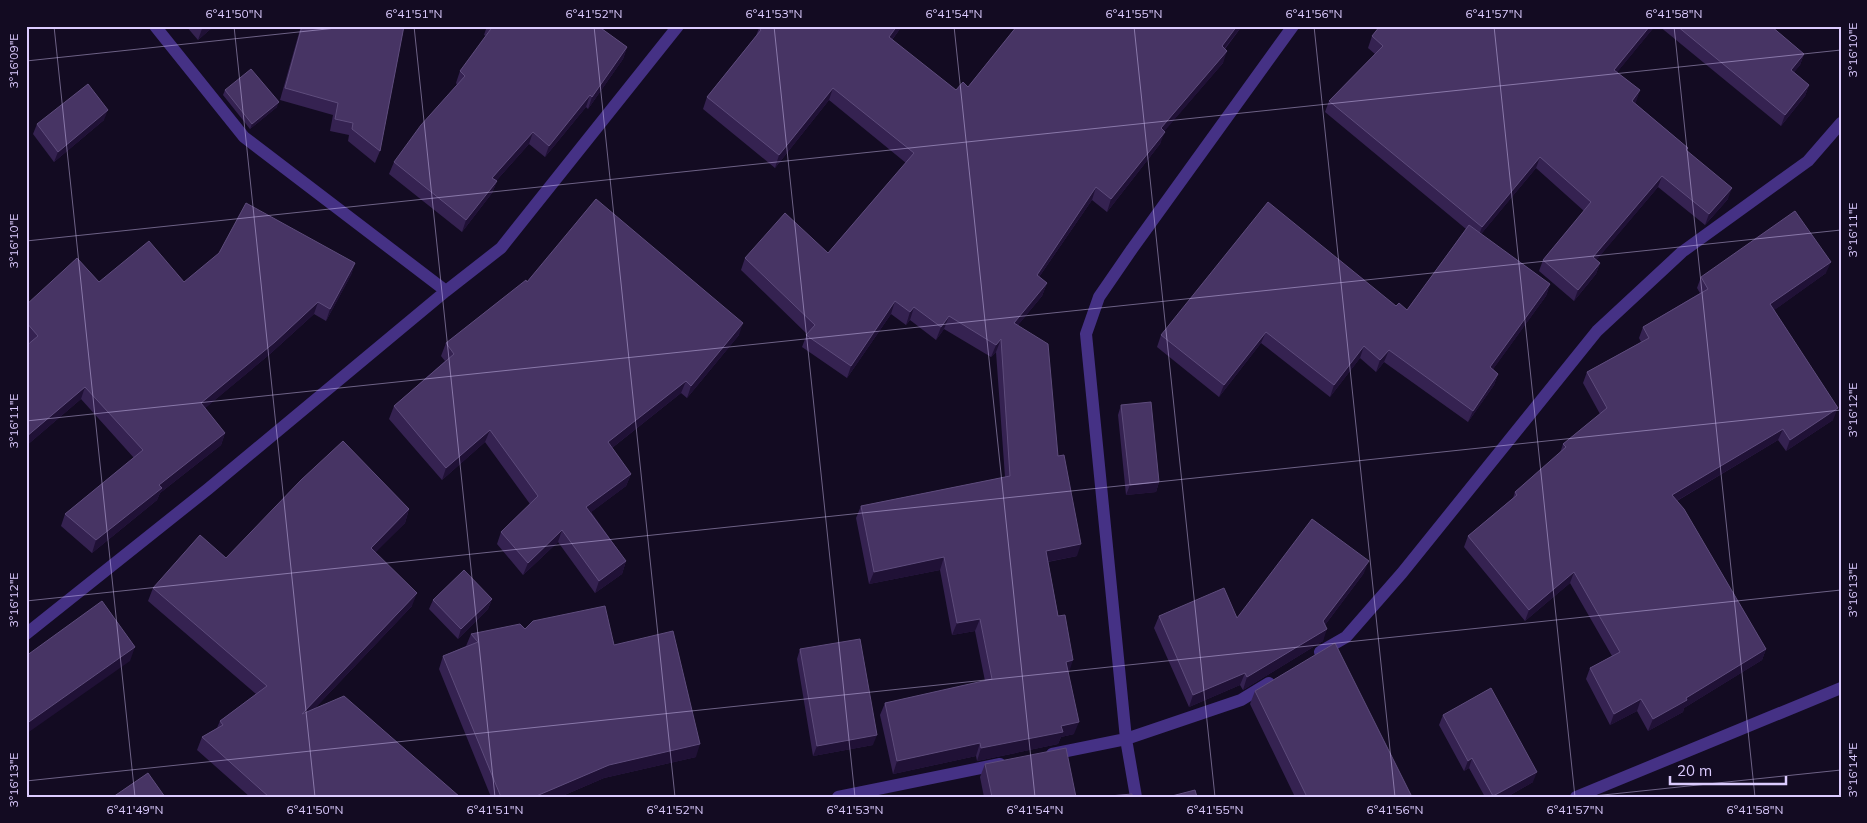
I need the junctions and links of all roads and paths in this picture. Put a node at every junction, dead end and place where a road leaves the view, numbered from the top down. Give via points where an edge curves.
1 (155, 26) edge
2 (678, 26) edge
3 (1293, 26) edge
4 (1841, 123) edge
5 (446, 291) junction
6 (26, 634) edge
7 (1305, 661) edge
8 (1281, 676) edge
9 (1841, 688) edge
10 (1126, 739) junction
11 (1040, 756) edge
12 (1011, 762) edge
13 (838, 797) edge
14 (1136, 797) edge
15 (1576, 797) edge

1 - 5 street via 244,137
2 - 5 street via 501,248
3 - 10 street via 1099,297 1086,334
4 - 7 street via 1808,161 1682,252 1597,330 1402,573 1346,637
5 - 6 street via 208,489
8 - 10 street via 1241,700
9 - 15 street
10 - 11 street
10 - 14 street
12 - 13 street

